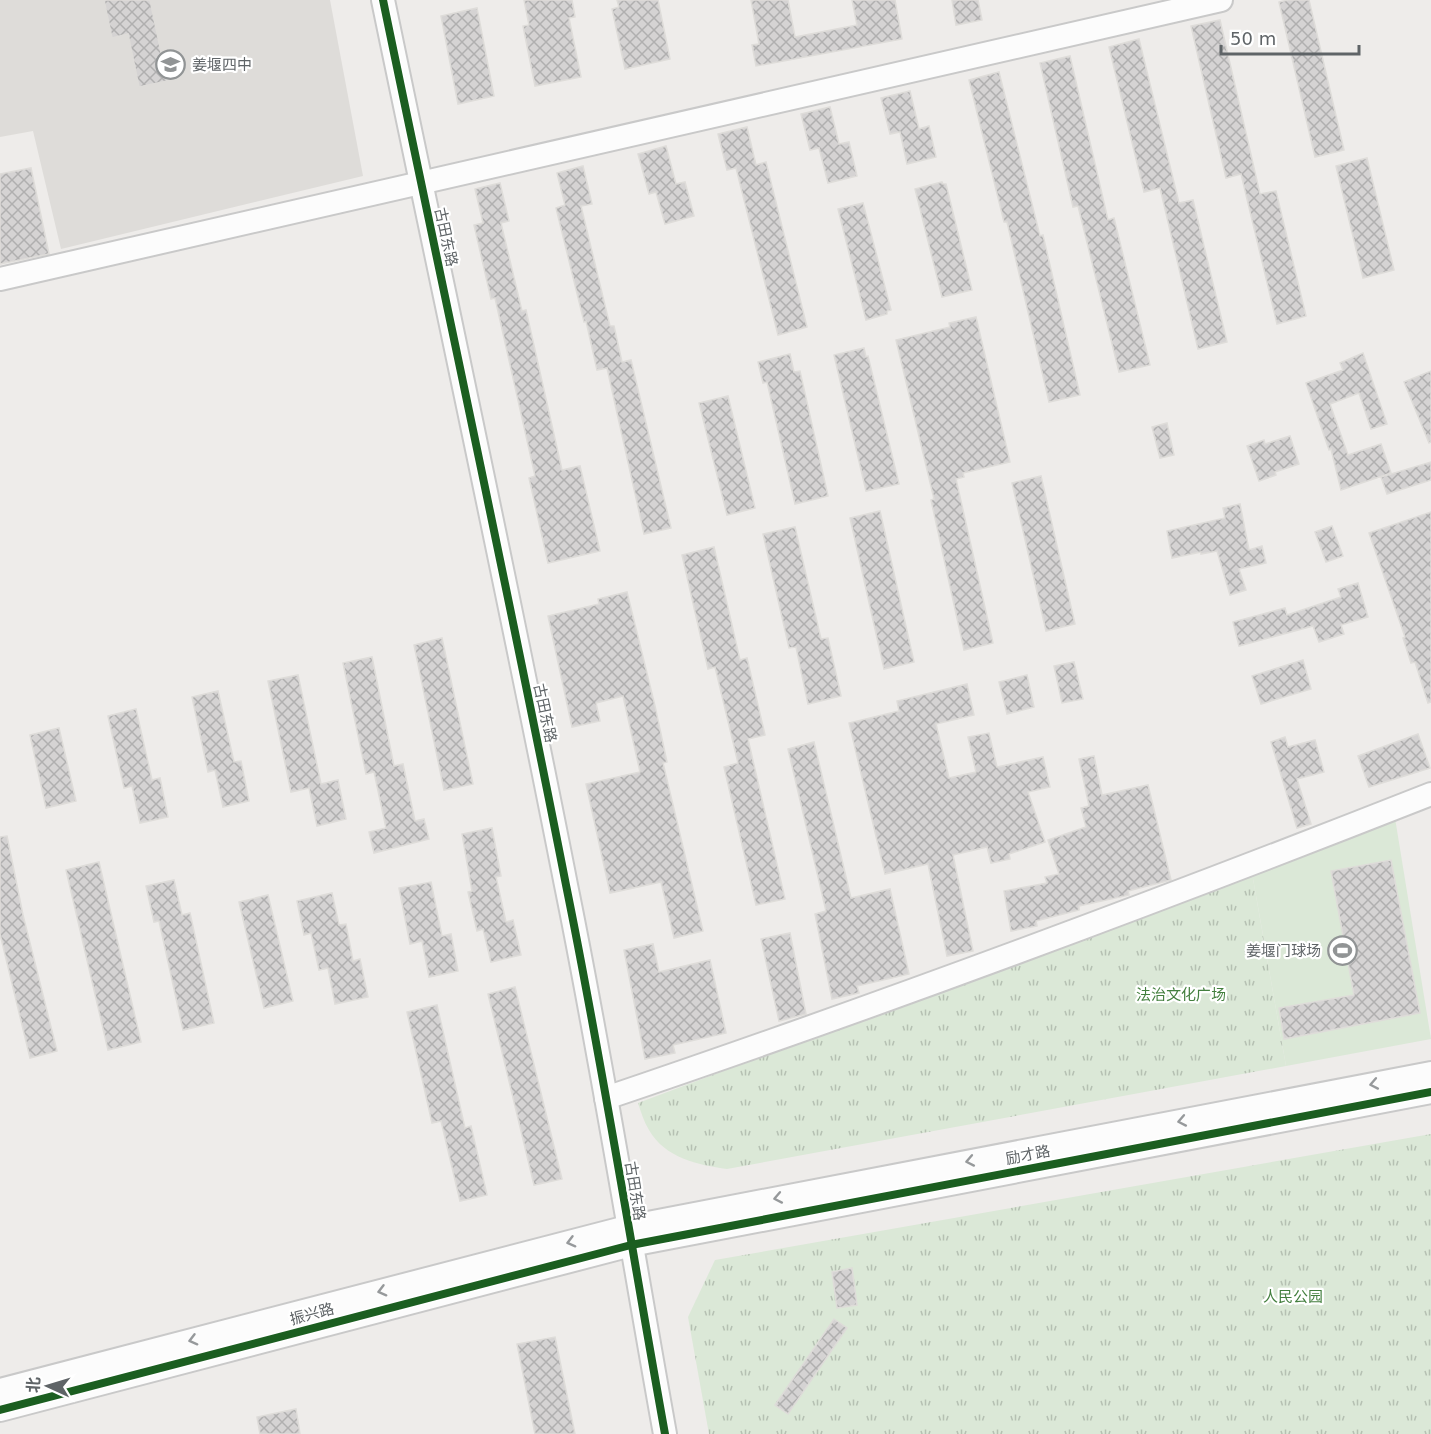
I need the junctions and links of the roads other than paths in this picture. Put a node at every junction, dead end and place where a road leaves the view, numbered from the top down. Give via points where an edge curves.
1 (383, 0) edge
2 (1221, 0) edge
3 (421, 183) junction
4 (0, 279) edge
5 (1431, 794) edge
6 (1431, 1073) edge
7 (1431, 1092) edge
8 (606, 1098) junction
9 (629, 1236) junction
10 (0, 1390) edge
11 (0, 1410) edge
12 (665, 1434) edge

1 - 3 street, 古田东路
2 - 3 street
3 - 4 street
3 - 8 street, 古田东路 via 567,885
5 - 8 street via 751,1049
6 -> 9 street, 励才路
7 - 9 street, 励才路
8 - 9 street, 古田东路
9 -> 10 street, 振兴路
9 - 11 street, 振兴路
9 - 12 street, 古田东路

